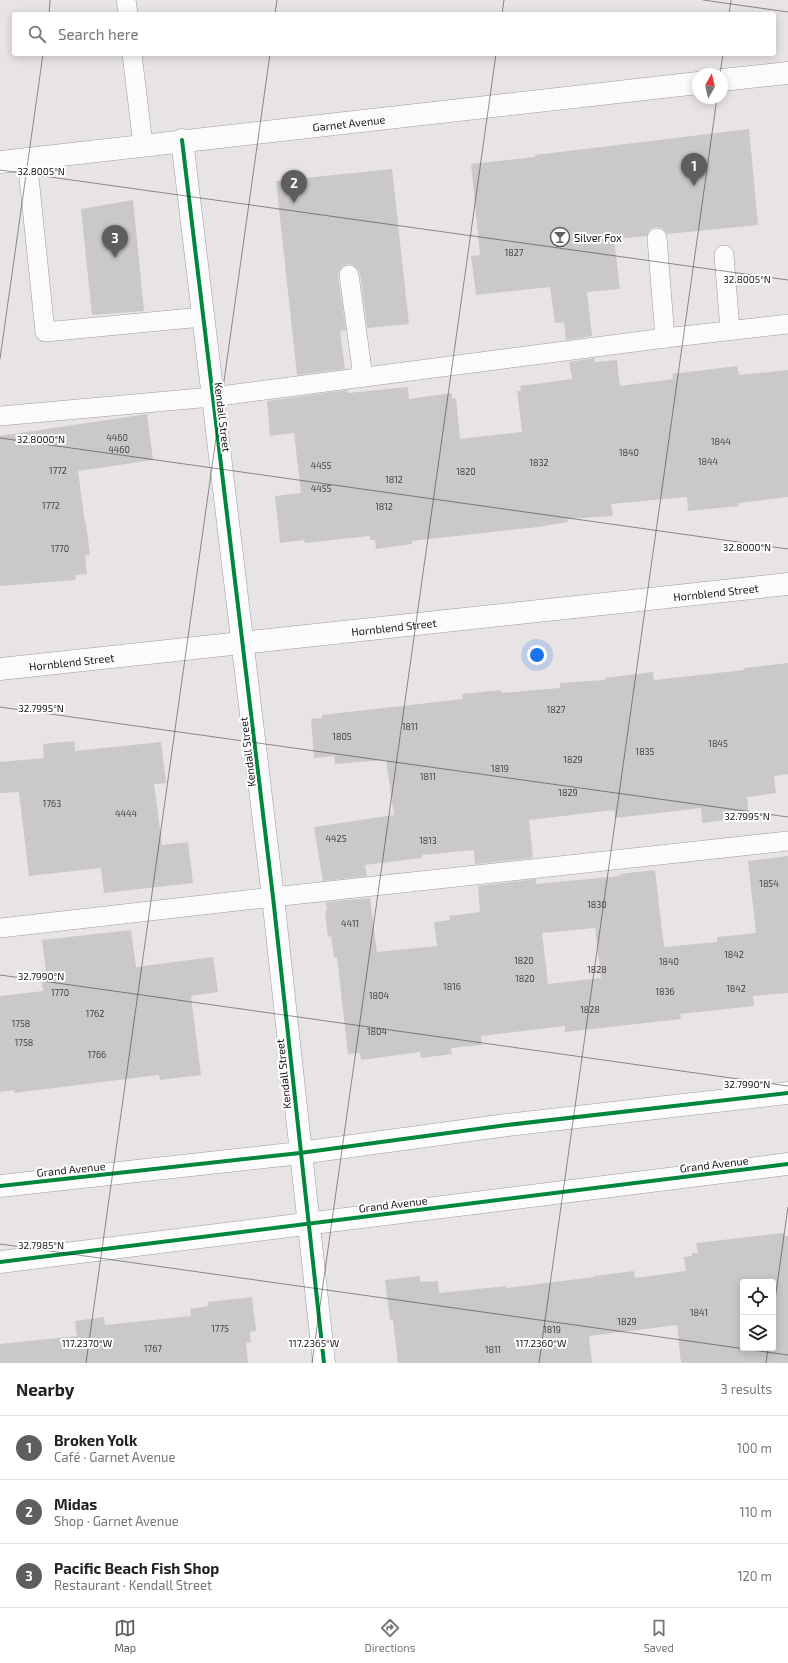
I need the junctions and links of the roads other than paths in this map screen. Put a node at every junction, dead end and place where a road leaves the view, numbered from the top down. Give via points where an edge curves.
1 (126, 0) edge
2 (128, 12) edge
3 (132, 56) edge
4 (788, 72) edge
5 (728, 79) edge
6 (692, 84) edge
7 (182, 140) junction
8 (143, 145) junction
9 (27, 158) junction
10 (0, 162) edge
11 (657, 238) dead end
12 (724, 255) dead end
13 (349, 275) dead end
14 (202, 317) junction
15 (788, 324) edge
16 (730, 330) junction
17 (665, 338) junction
18 (363, 377) junction
19 (212, 396) junction
20 (0, 416) edge
21 (788, 584) edge
22 (243, 643) junction
23 (0, 669) edge
24 (788, 842) edge
25 (273, 897) junction
26 (0, 928) edge
27 (788, 1093) edge
28 (300, 1153) junction
29 (788, 1164) edge
30 (0, 1186) edge
31 (309, 1223) junction
32 (0, 1262) edge
33 (324, 1363) edge

1 - 2 lane
3 - 8 lane
4 - 5 main road
6 - 7 main road, Garnet Avenue
7 - 8 main road, Garnet Avenue
7 - 14 main road, Kendall Street
8 - 9 main road, Garnet Avenue
9 - 10 main road, Garnet Avenue
9 - 14 lane via 45,332
11 - 17 lane
12 - 16 lane
13 - 18 lane
14 - 19 main road, Kendall Street
15 - 16 lane
16 - 17 lane
17 - 18 lane
18 - 19 lane
19 - 20 lane
19 - 22 main road, Kendall Street
21 - 22 main road, Hornblend Street
22 - 23 main road, Hornblend Street
22 - 25 main road, Kendall Street
24 - 25 lane
25 - 26 lane
25 - 28 main road, Kendall Street
27 - 28 main road, Grand Avenue via 507,1125
28 - 30 main road, Grand Avenue
28 - 31 main road, Kendall Street
29 - 31 main road, Grand Avenue
31 - 32 main road, Grand Avenue
31 - 33 main road, Kendall Street

